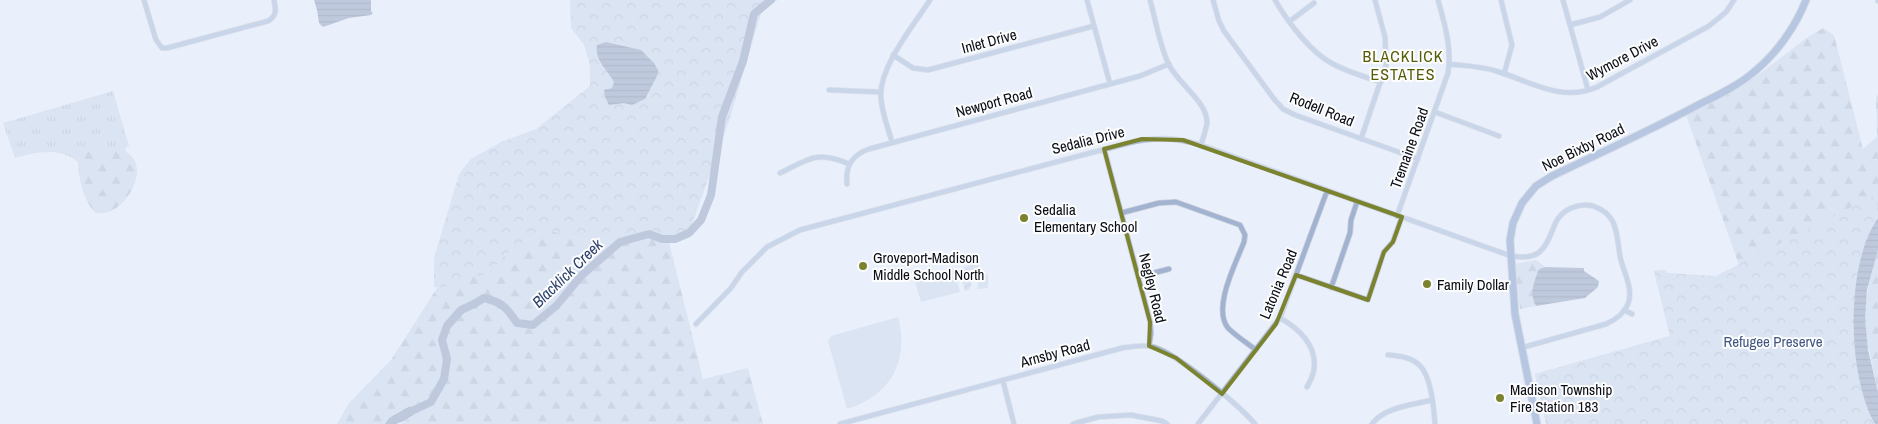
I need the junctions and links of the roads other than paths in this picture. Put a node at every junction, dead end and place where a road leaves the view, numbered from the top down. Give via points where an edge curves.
1 (144, 0) edge
2 (274, 0) edge
3 (930, 0) edge
4 (1087, 0) edge
5 (1150, 0) edge
6 (1213, 0) edge
7 (1275, 0) edge
8 (1376, 0) edge
9 (1438, 0) edge
10 (1501, 0) edge
11 (1563, 0) edge
12 (1630, 0) edge
13 (1734, 0) edge
14 (1806, 0) edge
15 (1314, 2) dead end
16 (1290, 20) junction
17 (1570, 25) junction
18 (1094, 26) junction
19 (893, 56) junction
20 (1169, 64) junction
21 (1449, 64) junction
22 (1504, 74) junction
23 (1381, 82) junction
24 (1110, 84) junction
25 (829, 90) dead end
26 (1588, 90) junction
27 (880, 92) junction
28 (1435, 112) junction
29 (1499, 136) dead end
30 (1361, 138) junction
31 (892, 142) junction
32 (1201, 145) junction
33 (1104, 149) junction
34 (1418, 159) junction
35 (849, 164) junction
36 (780, 173) dead end
37 (847, 184) dead end
38 (1327, 191) junction
39 (1357, 202) junction
40 (1121, 213) junction
41 (1400, 217) junction
42 (1249, 228) dead end
43 (1244, 231) junction
44 (1512, 256) junction
45 (1169, 269) dead end
46 (1296, 275) junction
47 (1138, 277) junction
48 (1331, 288) junction
49 (1624, 310) junction
50 (1632, 314) dead end
51 (1280, 318) junction
52 (696, 324) dead end
53 (1149, 346) junction
54 (1521, 348) junction
55 (1256, 350) junction
56 (1388, 355) dead end
57 (1002, 380) junction
58 (1307, 387) dead end
59 (1222, 394) junction
60 (1432, 400) junction
61 (840, 424) edge
62 (1014, 424) edge
63 (1073, 424) edge
64 (1167, 424) edge
65 (1198, 424) edge
66 (1255, 424) edge
67 (1372, 424) edge
68 (1435, 424) edge
69 (1537, 424) edge

1 - 2 street via 156,40 162,48 268,21 275,14
3 - 19 street
4 - 18 street
5 - 20 street
6 - 30 street, Rodell Road via 1224,32 1278,104 1295,115
7 - 16 street
8 - 23 street via 1386,44 1386,65
9 - 21 street, Tremaine Road via 1448,38
10 - 22 street via 1512,45
11 - 17 street
12 - 17 street via 1600,16
13 - 26 street, Wymore Drive via 1726,12 1709,26
14 - 44 street, Noe Bixby Road via 1779,46 1743,80 1536,186 1516,214 1511,235
15 - 16 street
16 - 23 street via 1311,48 1325,60
17 - 26 street
18 - 19 street, Inlet Drive via 928,70 913,68
18 - 24 street
19 - 27 street
20 - 24 street, Newport Road
20 - 32 street via 1206,114 1207,124
21 - 22 street, Wymore Drive
21 - 28 street, Tremaine Road
22 - 26 street, Wymore Drive via 1558,92
23 - 30 street
24 - 31 street, Newport Road
25 - 27 street
27 - 31 street
28 - 29 street
28 - 34 street, Tremaine Road
30 - 34 street, Rodell Road
31 - 35 street, Newport Road via 860,153
32 - 33 street, Sedalia Drive via 1163,138
32 - 38 street, Sedalia Drive
33 - 40 street, Negley Road
33 - 52 street, Sedalia Drive via 800,230 768,247
34 - 41 street, Tremaine Road
35 - 36 street via 818,156
35 - 37 street
38 - 39 street, Sedalia Drive
38 - 46 street, Latonia Road
39 - 41 street, Sedalia Drive
39 - 48 street
40 - 43 street via 1176,202 1237,223
40 - 47 street, Negley Road
41 - 44 street, Sedalia Drive
41 - 48 street, Tremaine Road via 1368,300
42 - 43 street
43 - 55 street via 1244,242 1223,298 1222,314 1228,327
44 - 49 street via 1531,256 1540,252 1547,245 1555,222 1568,209 1582,205 1600,208 1613,221 1617,234 1629,288 1628,304
44 - 54 street, Noe Bixby Road via 1515,314
45 - 47 street
46 - 48 street
46 - 51 street, Latonia Road
47 - 53 street, Negley Road via 1151,328
49 - 50 street
49 - 54 street via 1616,319 1599,327
51 - 55 street, Latonia Road
51 - 58 street via 1302,334 1311,349 1314,368
53 - 57 street, Arnsby Road via 1122,348
53 - 59 street, Arnsby Road via 1176,358
54 - 69 street, Noe Bixby Road
55 - 59 street, Latonia Road
56 - 60 street via 1410,359 1421,366
57 - 61 street, Arnsby Road
57 - 62 street
59 - 65 street, Latonia Road
59 - 66 street, Arnsby Road
60 - 67 street via 1394,410
60 - 68 street
63 - 64 street via 1130,415

